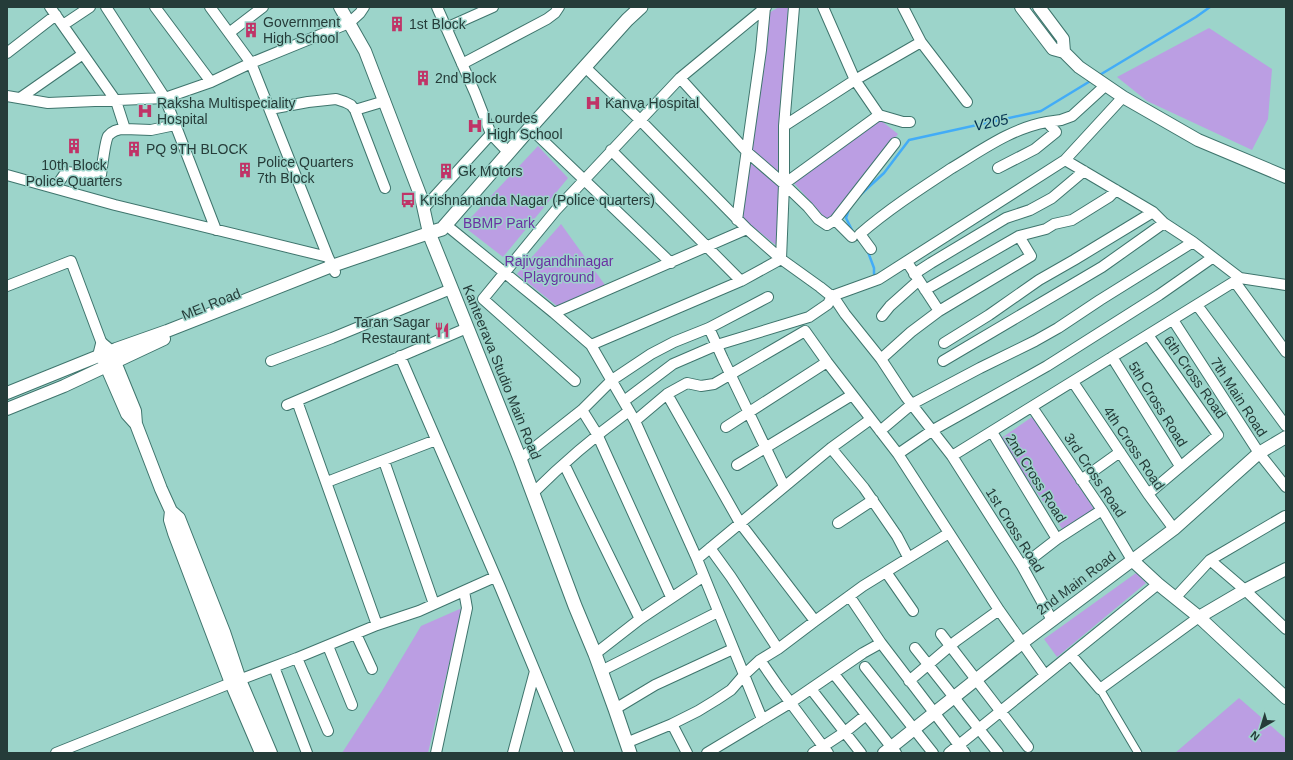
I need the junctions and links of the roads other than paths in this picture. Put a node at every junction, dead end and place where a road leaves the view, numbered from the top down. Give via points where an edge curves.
1 (90, 7) edge
2 (106, 7) edge
3 (155, 7) edge
4 (210, 7) edge
5 (263, 7) edge
6 (340, 7) edge
7 (364, 7) edge
8 (437, 7) edge
9 (493, 7) edge
10 (559, 7) edge
11 (640, 7) edge
12 (651, 7) edge
13 (765, 7) edge
14 (794, 7) edge
15 (823, 7) edge
16 (903, 7) edge
17 (1021, 7) edge
18 (1039, 7) edge
19 (53, 11) edge
20 (349, 23) junction
21 (63, 25) junction
22 (446, 28) junction
23 (229, 33) junction
24 (921, 42) junction
25 (7, 52) edge
26 (1064, 52) junction
27 (83, 54) junction
28 (251, 63) junction
29 (462, 64) junction
30 (588, 69) junction
31 (680, 78) junction
32 (855, 80) junction
33 (1099, 81) junction
34 (211, 82) junction
35 (7, 96) edge
36 (1123, 97) junction
37 (20, 98) junction
38 (165, 98) junction
39 (116, 101) junction
40 (384, 101) junction
41 (967, 102) dead end
42 (270, 109) junction
43 (355, 110) junction
44 (879, 115) junction
45 (640, 120) junction
46 (910, 122) dead end
47 (1047, 122) junction
48 (176, 125) junction
49 (784, 126) junction
50 (125, 129) junction
51 (533, 131) junction
52 (491, 134) junction
53 (895, 143) dead end
54 (611, 150) junction
55 (747, 152) junction
56 (509, 153) junction
57 (1065, 160) junction
58 (998, 168) dead end
59 (1084, 171) junction
60 (7, 174) edge
61 (1286, 177) edge
62 (584, 181) junction
63 (784, 184) junction
64 (55, 188) junction
65 (385, 188) dead end
66 (1116, 190) junction
67 (424, 208) junction
68 (1153, 212) junction
69 (737, 220) junction
70 (835, 220) junction
71 (1164, 223) junction
72 (451, 229) junction
73 (216, 230) junction
74 (747, 230) junction
75 (430, 236) junction
76 (1019, 236) junction
77 (852, 237) dead end
78 (1193, 242) junction
79 (706, 247) junction
80 (871, 249) dead end
81 (1212, 258) junction
82 (781, 259) junction
83 (906, 262) junction
84 (671, 263) junction
85 (332, 265) junction
86 (504, 273) junction
87 (916, 278) junction
88 (1237, 280) junction
89 (741, 281) junction
90 (1286, 285) edge
91 (7, 286) edge
92 (451, 289) junction
93 (925, 290) junction
94 (768, 296) dead end
95 (833, 297) junction
96 (1196, 305) junction
97 (939, 311) junction
98 (554, 313) junction
99 (882, 316) dead end
100 (1173, 320) junction
101 (468, 328) junction
102 (709, 328) junction
103 (1148, 335) junction
104 (944, 343) dead end
105 (591, 345) junction
106 (717, 345) junction
107 (1286, 352) edge
108 (107, 356) junction
109 (400, 356) junction
110 (1112, 357) junction
111 (881, 359) junction
112 (271, 361) dead end
113 (942, 361) dead end
114 (827, 362) junction
115 (730, 375) junction
116 (612, 380) junction
117 (575, 381) dead end
118 (1073, 382) junction
119 (7, 393) edge
120 (667, 394) junction
121 (852, 395) junction
122 (297, 400) junction
123 (624, 401) junction
124 (912, 404) junction
125 (287, 405) dead end
126 (1032, 407) junction
127 (7, 409) edge
128 (582, 410) junction
129 (629, 411) junction
130 (749, 413) junction
131 (871, 419) junction
132 (634, 421) junction
133 (1286, 426) edge
134 (726, 427) dead end
135 (933, 430) junction
136 (880, 431) junction
137 (992, 432) junction
138 (1286, 437) edge
139 (598, 438) junction
140 (436, 440) junction
141 (766, 448) junction
142 (831, 448) junction
143 (1120, 452) junction
144 (1259, 453) junction
145 (898, 454) junction
146 (952, 456) junction
147 (520, 459) junction
148 (384, 461) junction
149 (737, 465) dead end
150 (1180, 466) junction
151 (566, 467) junction
152 (1081, 480) junction
153 (327, 482) junction
154 (784, 486) junction
155 (1286, 487) edge
156 (533, 493) junction
157 (1148, 494) junction
158 (873, 500) junction
159 (1102, 510) junction
160 (1285, 516) dead end
161 (740, 523) junction
162 (838, 523) dead end
163 (1174, 529) junction
164 (949, 533) junction
165 (1057, 539) junction
166 (710, 548) junction
167 (908, 557) junction
168 (697, 559) junction
169 (1132, 560) junction
170 (1210, 560) junction
171 (1022, 566) junction
172 (1285, 570) edge
173 (886, 572) junction
174 (704, 576) junction
175 (495, 578) junction
176 (1158, 584) junction
177 (1245, 590) junction
178 (464, 591) junction
179 (850, 597) junction
180 (671, 598) junction
181 (1174, 598) junction
182 (434, 604) junction
183 (999, 610) junction
184 (913, 611) dead end
185 (718, 612) junction
186 (1199, 617) junction
187 (640, 619) junction
188 (1052, 620) junction
189 (814, 621) junction
190 (377, 625) junction
191 (1286, 630) edge
192 (356, 634) junction
193 (940, 634) dead end
194 (881, 643) junction
195 (1022, 643) junction
196 (328, 646) junction
197 (950, 647) junction
198 (916, 648) dead end
199 (733, 649) junction
200 (778, 649) junction
201 (595, 654) junction
202 (1071, 655) junction
203 (297, 658) junction
204 (760, 660) junction
205 (929, 664) junction
206 (274, 667) junction
207 (865, 667) dead end
208 (372, 670) dead end
209 (535, 671) junction
210 (601, 671) junction
211 (834, 674) junction
212 (744, 675) junction
213 (1045, 675) junction
214 (976, 680) junction
215 (236, 681) junction
216 (909, 681) junction
217 (811, 689) junction
218 (1100, 689) junction
219 (954, 697) junction
220 (1286, 698) edge
221 (790, 703) junction
222 (352, 705) dead end
223 (615, 709) junction
224 (1000, 711) junction
225 (934, 714) junction
226 (866, 715) junction
227 (762, 719) junction
228 (672, 724) junction
229 (914, 729) junction
230 (979, 729) junction
231 (328, 731) dead end
232 (845, 732) junction
233 (1028, 747) dead end
234 (628, 748) edge
235 (962, 749) edge
236 (825, 750) edge
237 (890, 751) edge
238 (56, 753) edge
239 (261, 753) edge
240 (271, 753) edge
241 (307, 753) edge
242 (436, 753) edge
243 (513, 753) edge
244 (569, 753) edge
245 (687, 753) edge
246 (707, 753) edge
247 (813, 753) edge
248 (861, 753) edge
249 (933, 753) edge
250 (949, 753) edge
251 (998, 753) edge
252 (1138, 753) edge

1 - 21 street
2 - 38 street
3 - 34 street
4 - 23 street
5 - 23 street
6 - 20 street, Kanteerava Studio Main Road
7 - 20 street
8 - 22 street
9 - 22 street
10 - 29 street via 555,14 538,24
11 - 30 main road
12 - 30 main road
13 - 31 street
13 - 55 street
14 - 49 street
15 - 32 street
16 - 24 street
17 - 26 street via 1053,49
18 - 26 street via 1063,39
19 - 21 street
19 - 25 street
20 - 28 street
20 - 40 street, Kanteerava Studio Main Road via 366,51
21 - 27 street
22 - 29 street
23 - 28 street
24 - 32 street
24 - 41 street
26 - 33 street via 1078,67
27 - 37 street
27 - 39 street
28 - 34 street
28 - 42 street
29 - 52 street
30 - 45 street
30 - 51 main road
31 - 45 street
31 - 55 street
32 - 44 street
32 - 49 street
33 - 36 street
33 - 47 street via 1072,116
34 - 38 street
35 - 37 street
36 - 57 street
36 - 61 street via 1198,140
37 - 39 street via 48,103
38 - 39 street
38 - 48 street
39 - 50 street
40 - 43 street
40 - 67 street, Kanteerava Studio Main Road
42 - 43 street via 336,99 352,105
42 - 85 street
43 - 65 street
44 - 46 street
44 - 63 street
45 - 54 street
45 - 69 street
47 - 58 street via 1056,132 1035,149
47 - 80 street via 1010,134 904,199 860,234
48 - 50 street via 151,130
48 - 73 street
49 - 63 street
50 - 64 street via 117,130 108,136 101,175 66,172
51 - 56 main road
51 - 62 street
51 - 72 main road
52 - 56 street
52 - 67 street
53 - 70 street
54 - 62 street
54 - 79 street
55 - 63 street
55 - 69 street
56 - 75 main road via 442,229
57 - 59 street
57 - 83 street
59 - 66 street
59 - 87 street via 1052,198 1030,210 1006,218 931,263
60 - 64 street
62 - 84 street
62 - 86 street via 556,210
63 - 70 street via 826,225
63 - 82 street
64 - 73 street
66 - 68 street
66 - 76 street via 1072,220
67 - 75 street, Kanteerava Studio Main Road
68 - 71 street
68 - 104 street via 1039,280
69 - 74 street
70 - 77 street
71 - 78 street
71 - 113 street via 1102,268
72 - 75 main road via 446,234
72 - 86 street
73 - 85 street
74 - 79 street
74 - 82 street
75 - 85 street, MEI Road
75 - 92 main road, Kanteerava Studio Main Road
76 - 93 street
76 - 97 street via 1031,256
78 - 81 street
78 - 124 street via 1058,328
79 - 84 street
79 - 89 street
81 - 88 street
81 - 135 street via 1047,366
82 - 89 street
82 - 95 street
83 - 87 street
83 - 95 street via 879,279
84 - 98 street
85 - 108 street, MEI Road via 168,338
86 - 98 street
86 - 117 street via 483,299
87 - 93 street
87 - 99 street
88 - 90 street
88 - 96 street
88 - 107 street
89 - 105 street
91 - 108 street via 71,261
92 - 101 main road, Kanteerava Studio Main Road
92 - 112 street
93 - 97 street
94 - 102 street
95 - 106 street via 828,304 809,317
95 - 111 street, 1st Cross Road
96 - 100 street
96 - 133 street
97 - 111 street
98 - 105 street
100 - 103 street
100 - 144 street, 7th Main Road
101 - 109 street
101 - 147 main road, Kanteerava Studio Main Road
102 - 106 street
102 - 116 street via 651,354
103 - 110 street
103 - 150 street, 6th Cross Road via 1218,435
105 - 116 street
106 - 115 street
106 - 123 street via 673,364
108 - 119 street, MEI Road
108 - 127 street, MEI Road via 64,386
108 - 215 street via 135,411 136,424 171,511 170,520 174,533 219,634
109 - 122 street
109 - 140 street
110 - 118 street
110 - 150 street, 5th Cross Road
111 - 124 street, 1st Cross Road
114 - 115 street via 805,331
114 - 121 street
114 - 130 street
115 - 120 street via 714,384 701,386 687,383
115 - 130 street
116 - 123 street
116 - 128 street
118 - 126 street
118 - 143 street, 4th Cross Road
120 - 132 street
120 - 161 street
121 - 131 street
121 - 141 street
122 - 125 street
122 - 153 street
123 - 129 street
124 - 135 street, 1st Cross Road
124 - 136 street
126 - 137 street
126 - 152 street, 3rd Cross Road
128 - 139 street
128 - 147 street
129 - 132 street
129 - 139 street
130 - 134 street
130 - 141 street
131 - 136 street
131 - 142 street
132 - 168 street
135 - 145 street
135 - 146 street, 1st Cross Road
136 - 145 street
137 - 146 street
137 - 165 street, 2nd Cross Road
138 - 144 street, 2nd Main Road
139 - 151 street
139 - 180 street
140 - 148 street
140 - 175 street
141 - 149 street
141 - 154 street
142 - 154 street
142 - 158 street
143 - 152 street
143 - 157 street, 4th Cross Road
144 - 155 street, 7th Main Road
144 - 163 street, 2nd Main Road
145 - 164 street
146 - 171 street, 1st Cross Road
147 - 156 main road, Kanteerava Studio Main Road
148 - 153 street
148 - 182 street
150 - 157 street
151 - 156 street via 552,474
151 - 187 street
152 - 159 street, 3rd Cross Road
153 - 190 street
154 - 161 street
156 - 201 main road, Kanteerava Studio Main Road
157 - 163 street, 4th Cross Road
158 - 162 street
158 - 167 street
159 - 165 street
159 - 169 street, 3rd Cross Road
160 - 170 street
161 - 166 street
161 - 189 street
163 - 169 street, 2nd Main Road
164 - 167 street
164 - 183 street
165 - 171 street
166 - 168 street
166 - 200 street via 732,577
167 - 173 street
168 - 174 street
169 - 176 street
169 - 188 street, 2nd Main Road
170 - 177 street
170 - 181 street
171 - 188 street, 1st Cross Road
172 - 177 street
173 - 179 street
173 - 184 street
174 - 180 street
174 - 185 street
175 - 178 street
175 - 209 street
176 - 181 street
176 - 202 street
177 - 186 street
177 - 191 street
178 - 182 street
178 - 242 street via 467,608
179 - 189 street
179 - 194 street
180 - 187 street
181 - 186 street
182 - 190 street
183 - 195 street
183 - 197 street
185 - 199 street
185 - 210 street
186 - 218 street
186 - 220 street
187 - 201 street
188 - 195 street, 2nd Main Road
189 - 200 street
190 - 192 street
192 - 196 street
192 - 208 street
193 - 197 street
194 - 211 street
194 - 216 street
195 - 213 street
195 - 214 street, 2nd Main Road
196 - 203 street
196 - 222 street
197 - 205 street
197 - 214 street
198 - 205 street
199 - 212 street
199 - 223 street via 655,685
200 - 204 street
201 - 210 main road, Kanteerava Studio Main Road
202 - 213 street
202 - 218 street
203 - 206 street
203 - 231 street
204 - 212 street
204 - 221 street
205 - 216 street
205 - 219 street
206 - 215 street
206 - 241 street
207 - 229 street
209 - 243 street
209 - 244 street
210 - 223 main road, Kanteerava Studio Main Road
211 - 217 street
211 - 226 street
212 - 227 street
212 - 228 street via 731,690
213 - 224 street
214 - 219 street, 2nd Main Road
214 - 224 street
215 - 238 street
215 - 239 street
215 - 240 street
216 - 225 street
217 - 221 street
217 - 232 street
218 - 252 street
219 - 225 street, 2nd Main Road
219 - 230 street
221 - 227 street
221 - 236 street
223 - 234 main road, Kanteerava Studio Main Road
224 - 230 street
224 - 233 street
225 - 229 street, 2nd Main Road
225 - 235 street
226 - 232 street
226 - 237 street
227 - 246 street
228 - 234 street
228 - 245 street
229 - 237 street, 2nd Main Road
229 - 249 street
230 - 235 street
230 - 251 street
232 - 236 street
232 - 248 street
235 - 250 street
236 - 247 street

